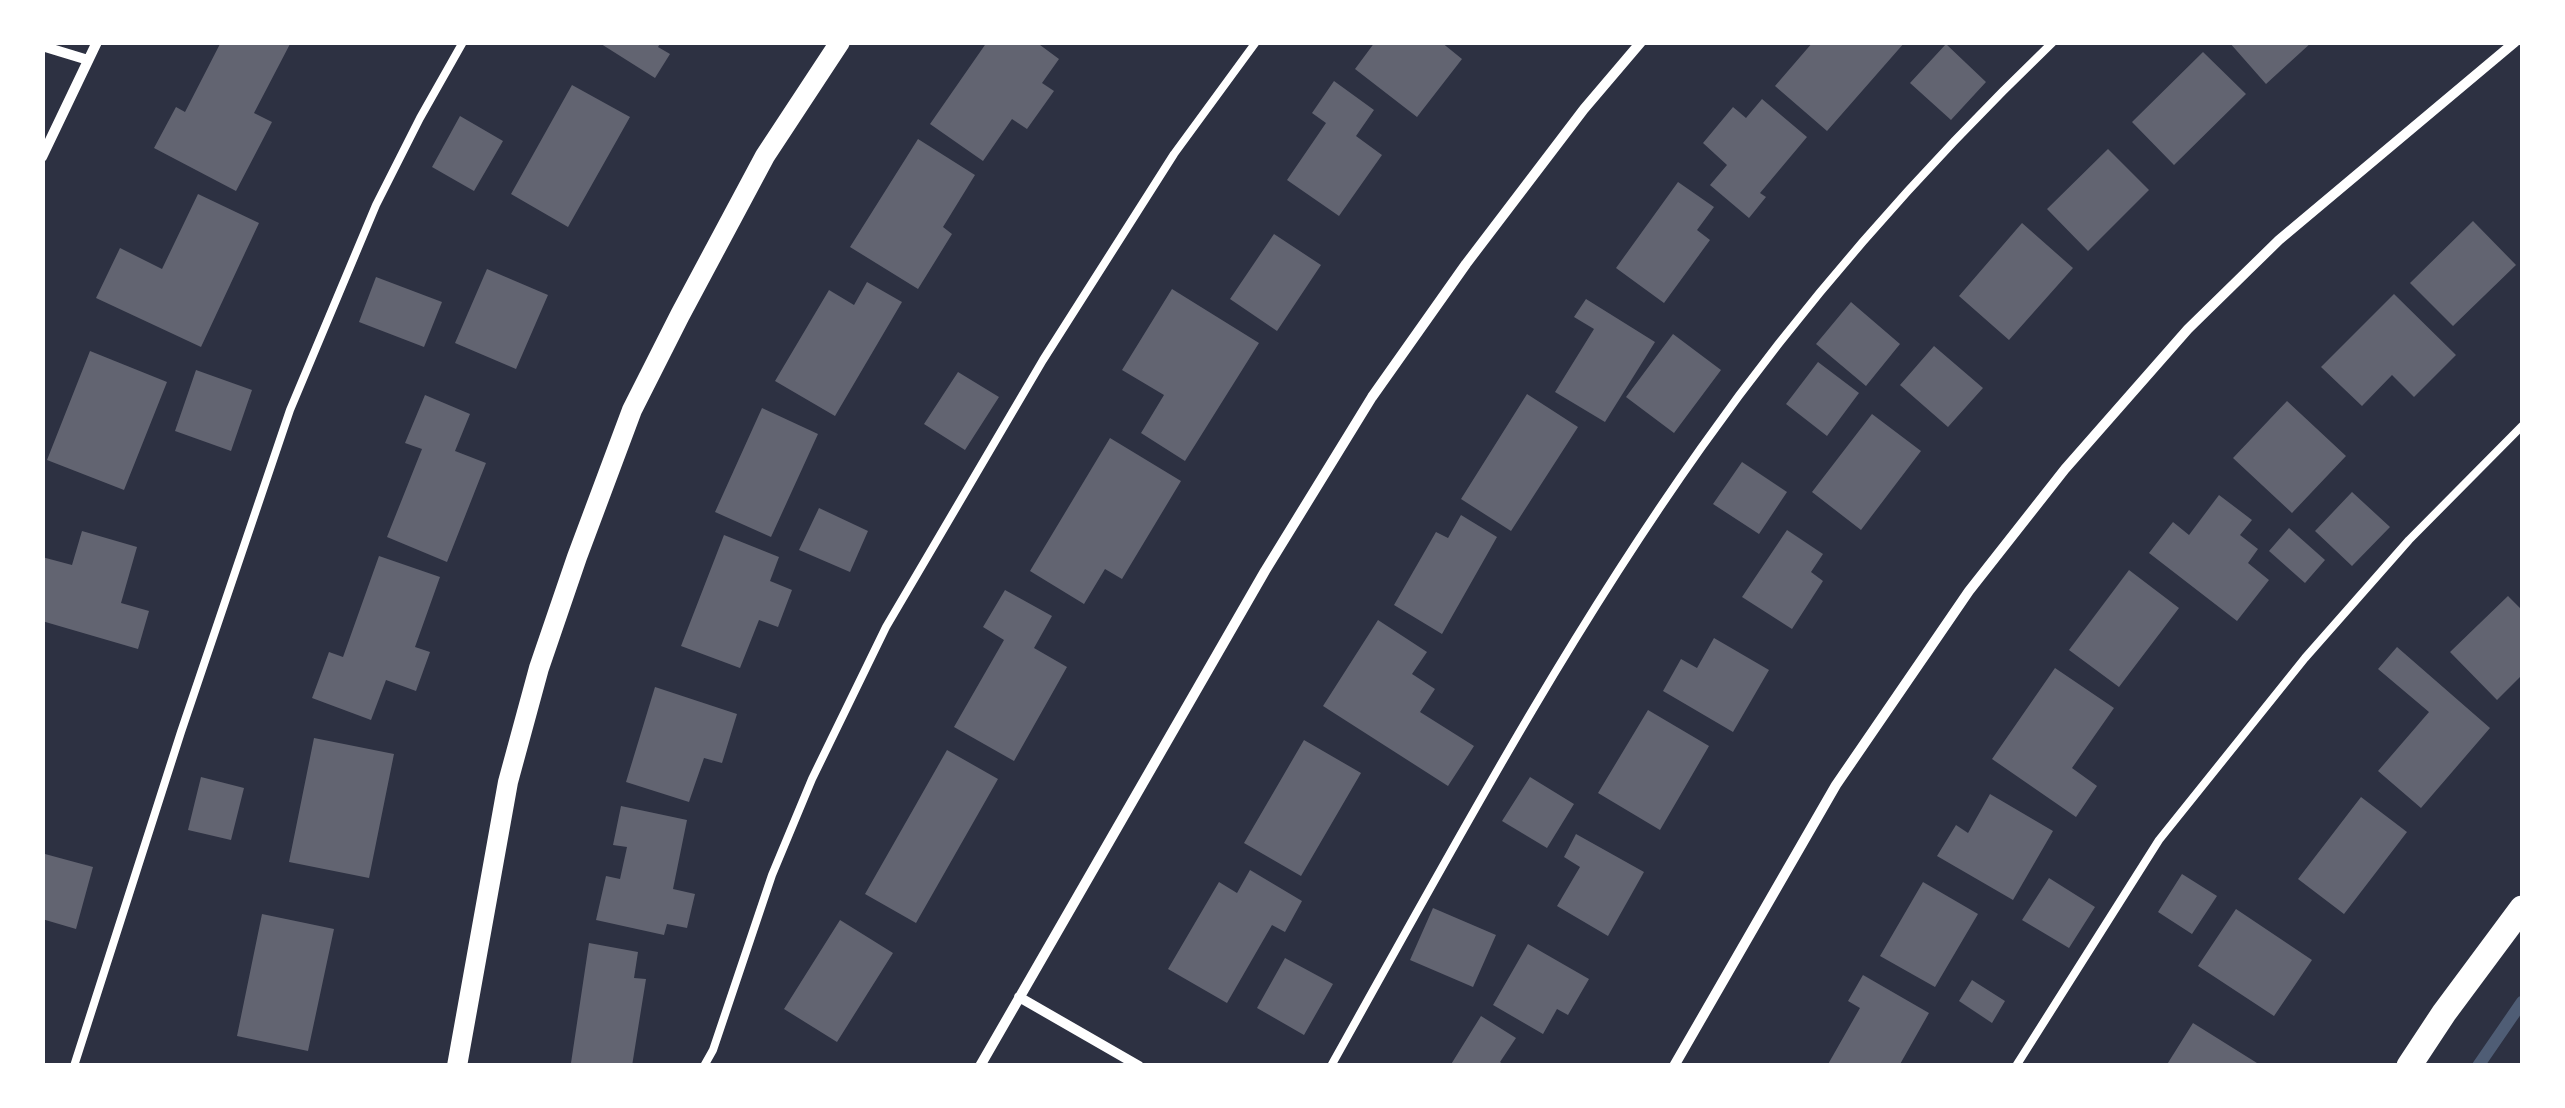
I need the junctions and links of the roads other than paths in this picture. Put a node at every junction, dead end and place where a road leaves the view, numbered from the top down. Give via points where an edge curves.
1 (97, 42) edge
2 (463, 42) edge
3 (840, 42) edge
4 (1256, 42) edge
5 (1641, 42) edge
6 (2054, 42) edge
7 (2515, 42) edge
8 (42, 46) edge
9 (88, 60) junction
10 (42, 157) edge
11 (2522, 426) edge
12 (2522, 908) edge
13 (1019, 997) junction
14 (74, 1066) edge
15 (457, 1066) edge
16 (704, 1066) edge
17 (980, 1066) edge
18 (1139, 1066) edge
19 (1330, 1066) edge
20 (1674, 1066) edge
21 (2016, 1066) edge
22 (2409, 1066) edge

1 - 9 street
2 - 14 lane via 376,205 290,410
3 - 15 main road via 766,156 680,315 632,410 577,557 513,763
4 - 16 lane via 1174,154 1063,328 886,627 772,875
5 - 13 street via 1584,108 1372,397
6 - 19 lane via 1837,270 1702,446 1605,590
7 - 20 street via 2279,240 2188,329 2065,469 1970,591 1836,785
8 - 9 street
9 - 10 street
11 - 21 lane via 2408,540 2171,824
12 - 22 main road
13 - 17 street
13 - 18 street

